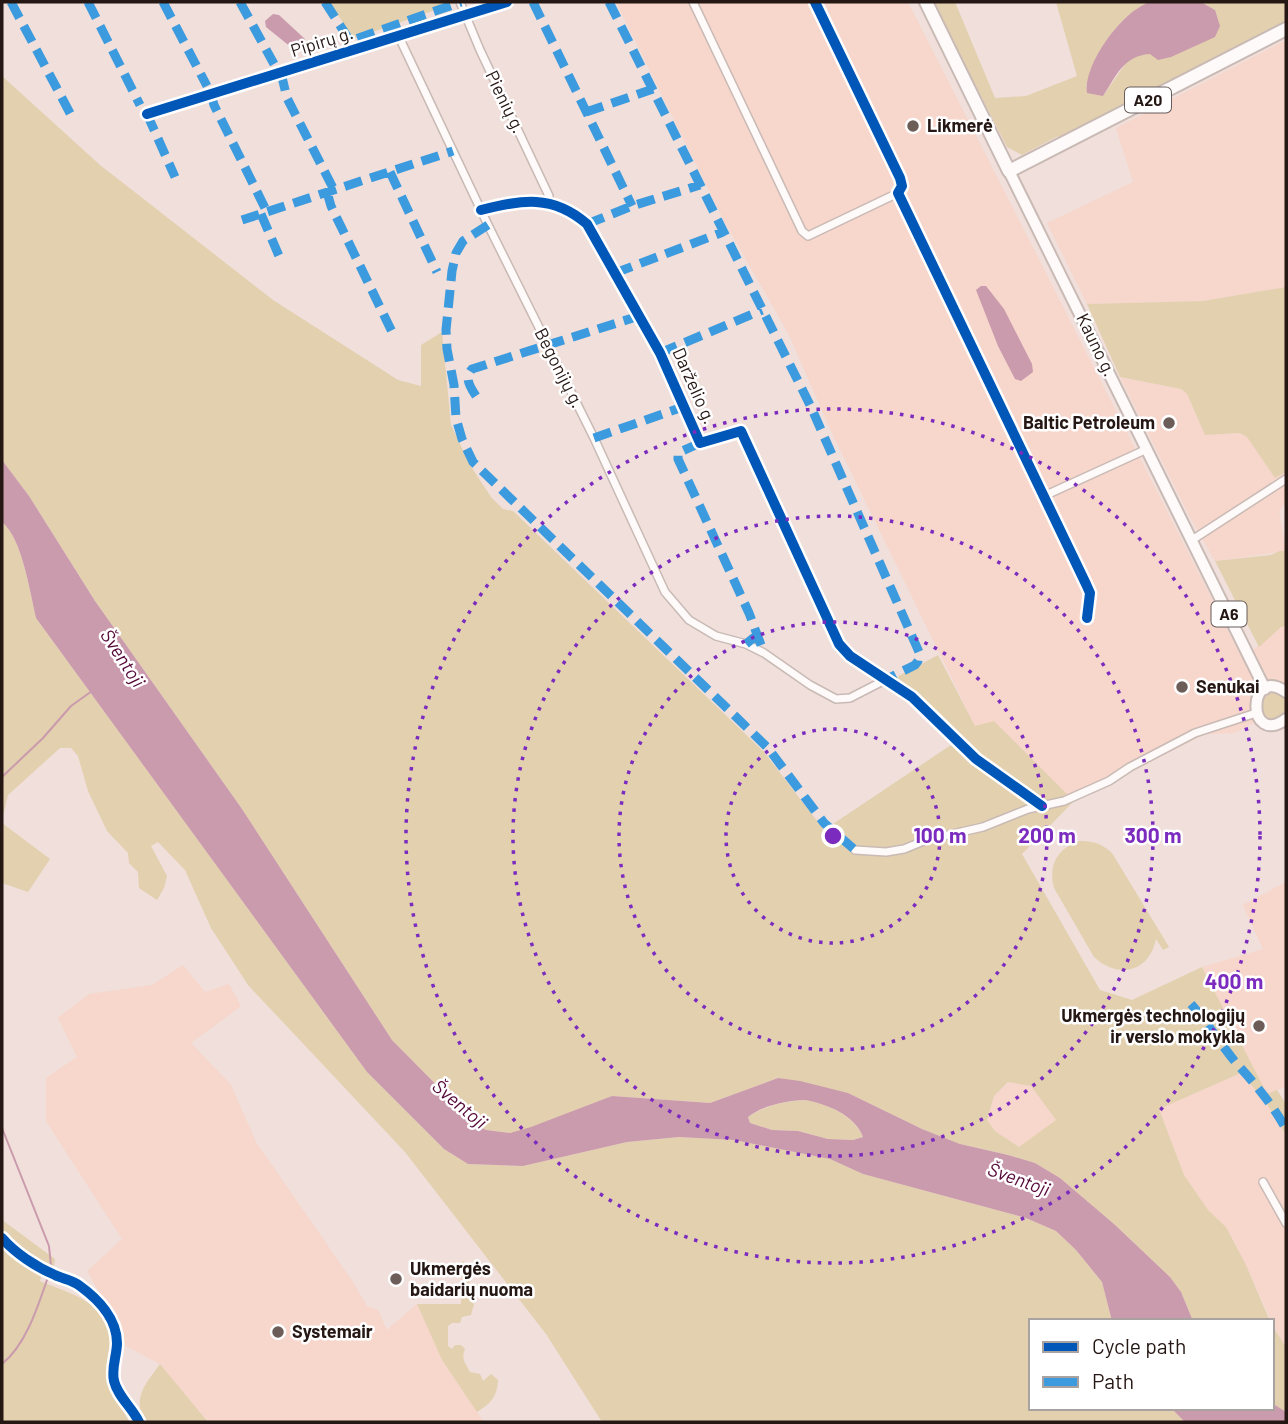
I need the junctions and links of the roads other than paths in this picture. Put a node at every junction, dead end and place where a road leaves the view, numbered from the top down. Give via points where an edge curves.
1 (460, 2) edge
2 (507, 2) edge
3 (692, 2) edge
4 (815, 2) edge
5 (926, 2) edge
6 (466, 14) junction
7 (1286, 29) edge
8 (399, 37) junction
9 (147, 114) dead end
10 (1009, 170) junction
11 (898, 193) junction
12 (549, 202) junction
13 (481, 210) junction
14 (1147, 449) junction
15 (1286, 479) edge
16 (1044, 496) junction
17 (1192, 540) junction
18 (1087, 618) dead end
19 (885, 680) junction
20 (1265, 689) junction
21 (1286, 692) edge
22 (1256, 713) junction
23 (1285, 724) edge
24 (1042, 806) junction
25 (855, 850) dead end
26 (1263, 1182) dead end
27 (1286, 1221) edge
28 (2, 1238) edge
29 (139, 1422) edge

1 - 6 street, Pienių g.
2 - 6 street, Pipirų g.
3 - 11 street via 802,231 808,236
4 - 11 street via 900,178
5 - 10 highway, Kauno g. / A6
6 - 8 street, Pipirų g.
6 - 12 street, Pienių g.
7 - 10 highway, A20
8 - 9 street, Pipirų g.
8 - 13 street, Begonijų g.
10 - 14 main road, Kauno g. / A6
11 - 16 street
12 - 13 street, Darželio g. via 508,203
12 - 19 street, Darželio g. via 587,224 660,353 700,443 741,431 834,636 850,656
13 - 19 street, Begonijų g. via 665,592 689,620 716,636 764,653 836,699 850,698
14 - 16 street
14 - 17 main road, Kauno g. / A6
15 - 17 street
16 - 18 street via 1090,593
17 - 20 main road, Kauno g. / A6
19 - 24 street via 912,697 976,759
20 - 21 main road
20 - 22 main road via 1257,698
22 - 23 main road via 1269,724
22 - 24 street via 1195,733 1109,781
24 - 25 street via 904,849
26 - 27 street
28 - 29 street via 38,1266 78,1284 104,1309 114,1325 118,1345 113,1362 118,1393

